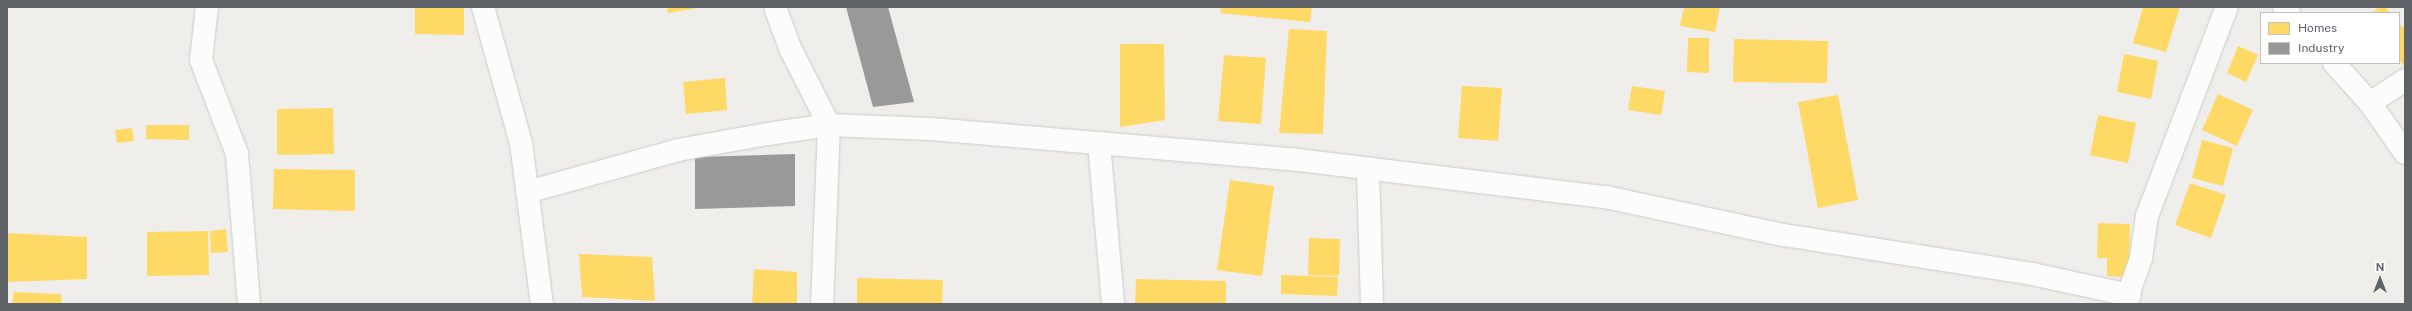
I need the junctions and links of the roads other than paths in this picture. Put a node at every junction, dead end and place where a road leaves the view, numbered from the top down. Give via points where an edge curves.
1 (206, 7) edge
2 (483, 7) edge
3 (775, 7) edge
4 (2227, 7) edge
5 (2335, 64) edge
6 (2405, 80) edge
7 (2370, 103) junction
8 (830, 125) junction
9 (1099, 143) junction
10 (2405, 153) edge
11 (1368, 170) junction
12 (527, 192) junction
13 (2128, 300) edge
14 (249, 304) edge
15 (542, 304) edge
16 (822, 304) edge
17 (1113, 304) edge
18 (1372, 304) edge

1 - 14 street via 201,60 237,154
2 - 12 street via 521,143
3 - 8 street via 790,48
4 - 13 street via 2147,216
5 - 7 street
6 - 7 street
7 - 10 street
8 - 9 street
8 - 12 street via 678,150
8 - 16 street
9 - 11 street via 1298,160
9 - 17 street
11 - 13 street via 1606,198 1784,234 2038,275
11 - 18 street
12 - 15 street

